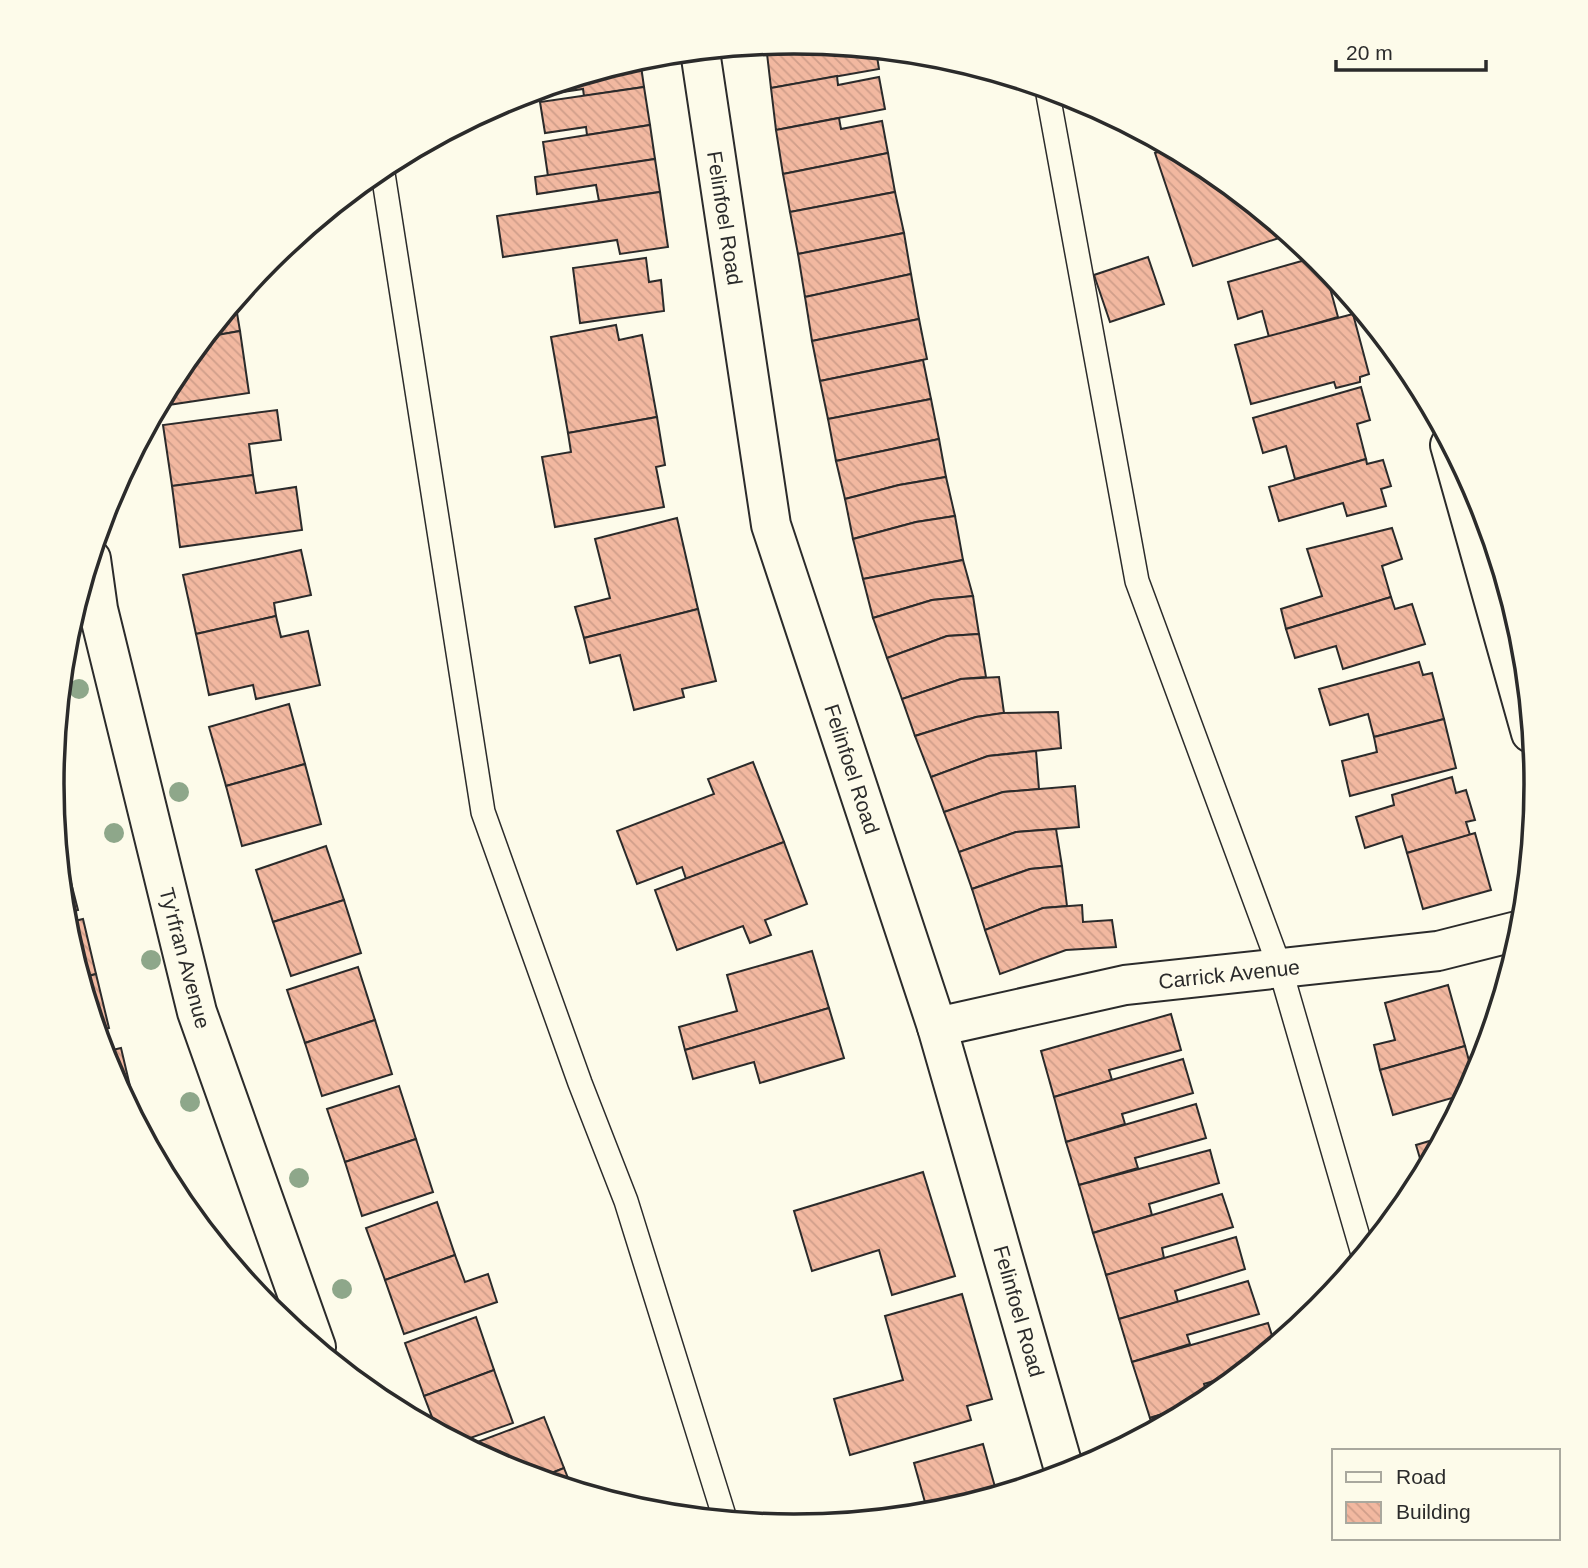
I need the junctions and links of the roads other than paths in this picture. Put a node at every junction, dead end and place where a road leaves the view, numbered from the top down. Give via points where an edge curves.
1 (701, 60) edge
2 (1048, 100) edge
3 (384, 181) edge
4 (1465, 499) edge
5 (94, 579) edge
6 (1517, 683) edge
7 (1508, 933) edge
8 (1280, 968) junction
9 (937, 1027) junction
10 (1360, 1244) edge
11 (310, 1330) edge
12 (1062, 1462) edge
13 (722, 1510) edge

1 - 9 street, Felinfoel Road via 771,525
2 - 8 lane via 1137,581
3 - 13 lane via 483,812 626,1201
4 - 6 street
5 - 11 street, Ty'rfran Avenue via 197,1012
7 - 8 street, Carrick Avenue via 1438,951
8 - 9 street, Carrick Avenue via 1125,985
8 - 10 lane
9 - 12 street, Felinfoel Road

